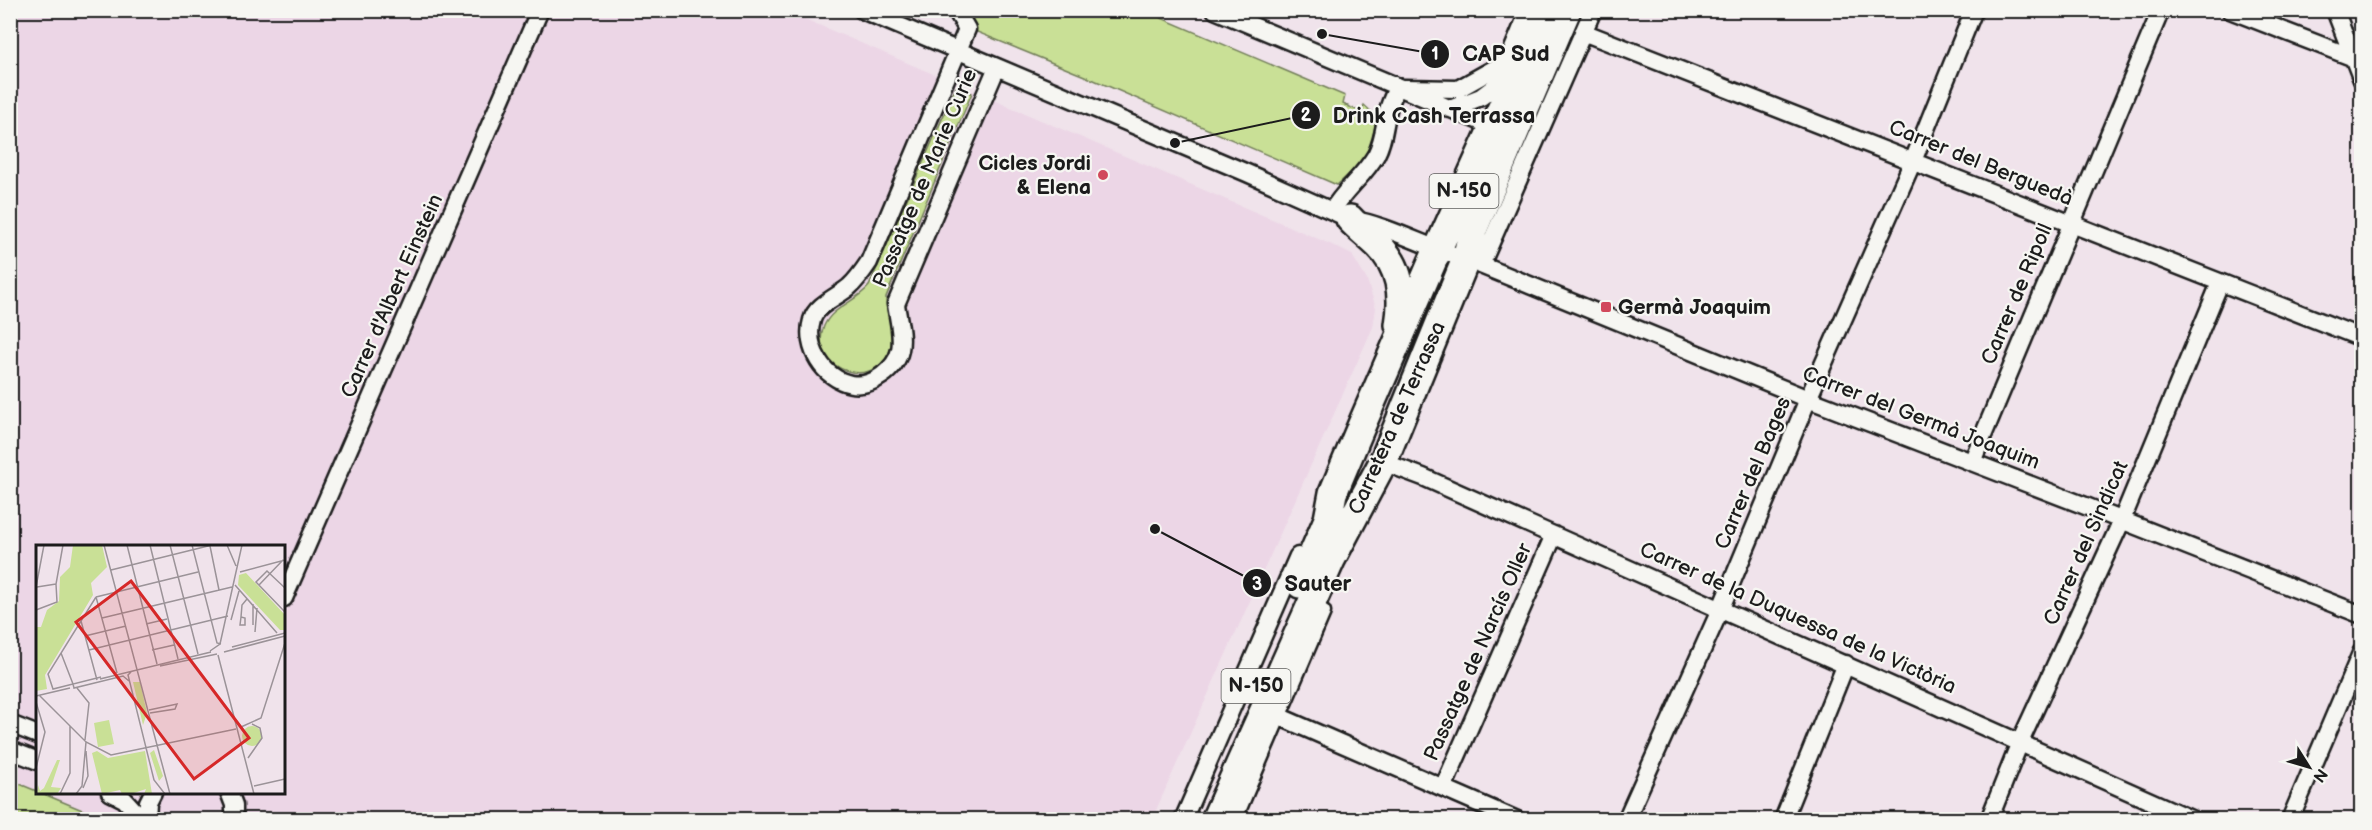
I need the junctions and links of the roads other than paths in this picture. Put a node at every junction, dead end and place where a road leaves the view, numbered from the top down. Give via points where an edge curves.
1 (540, 10) edge
2 (862, 10) edge
3 (956, 10) edge
4 (1215, 10) edge
5 (1529, 10) edge
6 (1546, 10) edge
7 (1593, 10) edge
8 (1974, 10) edge
9 (2161, 10) edge
10 (2230, 10) edge
11 (2335, 10) edge
12 (1575, 21) edge
13 (958, 51) junction
14 (2354, 58) junction
15 (1523, 64) junction
16 (997, 67) junction
17 (2361, 80) edge
18 (1397, 87) junction
19 (1450, 109) junction
20 (1492, 132) junction
21 (1913, 161) junction
22 (1341, 215) junction
23 (2071, 223) junction
24 (1484, 233) junction
25 (1437, 251) junction
26 (1474, 262) junction
27 (2220, 283) junction
28 (2361, 338) edge
29 (1395, 349) junction
30 (1808, 399) junction
31 (1383, 462) junction
32 (1972, 462) junction
33 (1333, 493) junction
34 (2122, 520) junction
35 (1554, 535) junction
36 (285, 596) edge
37 (1721, 608) junction
38 (2361, 615) edge
39 (2361, 651) edge
40 (1846, 664) junction
41 (1278, 716) junction
42 (10, 724) edge
43 (36, 734) edge
44 (2020, 742) junction
45 (10, 750) edge
46 (36, 760) edge
47 (1444, 786) junction
48 (114, 794) edge
49 (152, 794) edge
50 (233, 806) edge
51 (145, 819) edge
52 (247, 819) edge
53 (1183, 819) edge
54 (1198, 819) edge
55 (1215, 819) edge
56 (1233, 819) edge
57 (1517, 819) edge
58 (1626, 819) edge
59 (1783, 819) edge
60 (1989, 819) edge
61 (2193, 819) edge
62 (2290, 819) edge

1 - 36 street, Carrer d'Albert Einstein
2 - 13 street, Carrer del Germà Joaquim
3 - 13 street via 967,29
4 - 18 street
5 - 18 street via 1508,61 1458,89
6 - 15 main road, Carretera de Terrassa / N-150
7 - 12 street
8 - 21 street, Carrer del Bages
9 - 23 street, Carrer de Ripoll
10 - 14 street
11 - 14 street
12 - 21 street, Carrer del Berguedà
12 - 24 main road, Carretera de Terrassa / N-150
13 - 16 street, Carrer del Germà Joaquim
13 - 16 street, Passatge de Marie Curie via 869,262 854,282 816,311 812,320 810,341 817,359 830,373 850,384 864,384 887,372 900,351 896,304
14 - 17 street
15 - 19 street via 1481,97
15 - 20 main road, Carretera de Terrassa / N-150
16 - 22 street, Carrer del Germà Joaquim
18 - 19 street
18 - 22 street via 1377,154 1340,197
19 - 20 street via 1482,122
20 - 24 street via 1494,149 1474,206
20 - 25 main road, Carretera de Terrassa / N-150
21 - 23 street, Carrer del Berguedà
21 - 30 street, Carrer del Bages
22 - 25 street, Carrer del Germà Joaquim
22 - 29 main road via 1379,246 1396,269 1402,294
23 - 27 street, Carrer del Berguedà
23 - 32 street, Carrer de Ripoll
24 - 26 main road, Carretera de Terrassa / N-150
25 - 26 street, Carrer del Germà Joaquim
25 - 29 main road, Carretera de Terrassa / N-150
26 - 30 street, Carrer del Germà Joaquim
26 - 31 main road, Carretera de Terrassa / N-150
27 - 28 street, Carrer del Berguedà
27 - 34 street, Carrer del Sindicat
29 - 33 main road, Carretera de Terrassa / N-150
30 - 32 street, Carrer del Germà Joaquim
30 - 37 street, Carrer del Bages
31 - 35 street, Carrer de la Duquessa de la Victòria
31 - 41 street
31 - 55 main road, Carretera de Terrassa / N-150 via 1331,560
32 - 34 street, Carrer del Germà Joaquim
33 - 53 street via 1312,524
33 - 54 main road, Carretera de Terrassa / N-150 via 1328,519
34 - 38 street, Carrer del Germà Joaquim
34 - 44 street, Carrer del Sindicat
35 - 37 street, Carrer de la Duquessa de la Victòria
35 - 47 street, Passatge de Narcís Oller
37 - 40 street, Carrer de la Duquessa de la Victòria
37 - 58 street, Carrer del Bages
39 - 62 street
40 - 44 street, Carrer de la Duquessa de la Victòria
40 - 59 street
41 - 47 street
41 - 56 street
42 - 43 street
44 - 60 street, Carrer del Sindicat
44 - 61 street, Carrer de la Duquessa de la Victòria
45 - 46 street
47 - 57 street
48 - 51 street
49 - 51 street
50 - 52 street

